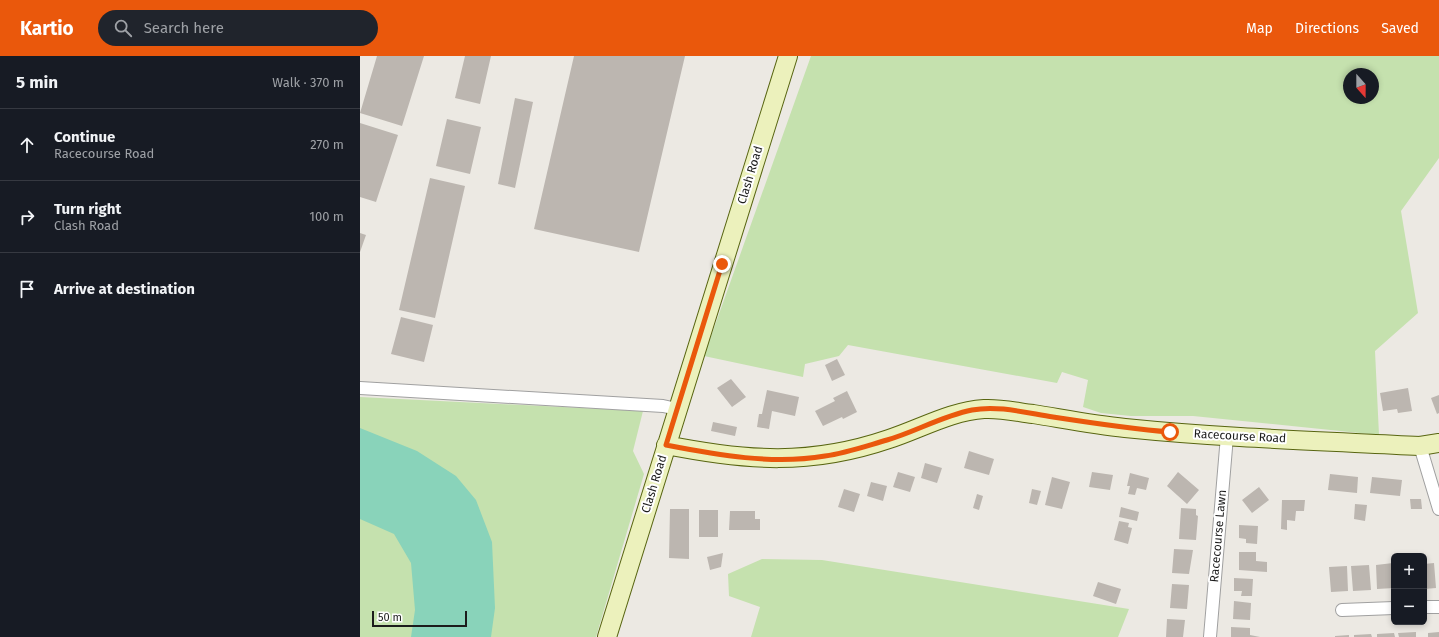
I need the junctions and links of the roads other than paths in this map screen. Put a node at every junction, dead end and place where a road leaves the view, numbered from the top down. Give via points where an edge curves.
1 (788, 56) edge
2 (360, 388) edge
3 (677, 409) junction
4 (1227, 436) junction
5 (1439, 443) edge
6 (666, 445) junction
7 (1420, 446) junction
8 (1439, 509) edge
9 (1427, 607) edge
10 (1439, 607) edge
11 (1391, 608) edge
12 (1342, 610) dead end
13 (607, 637) edge
14 (1210, 637) edge

1 - 3 street, Clash Road
2 - 3 street via 663,406
3 - 6 street, Clash Road
4 - 6 street, Racecourse Road via 1121,428 986,409 972,410 889,440 824,457 743,457
4 - 7 street, Racecourse Road
4 - 14 street, Racecourse Lawn
5 - 7 street, Racecourse Road
6 - 13 street, Clash Road
7 - 8 street
9 - 10 street
11 - 12 street

